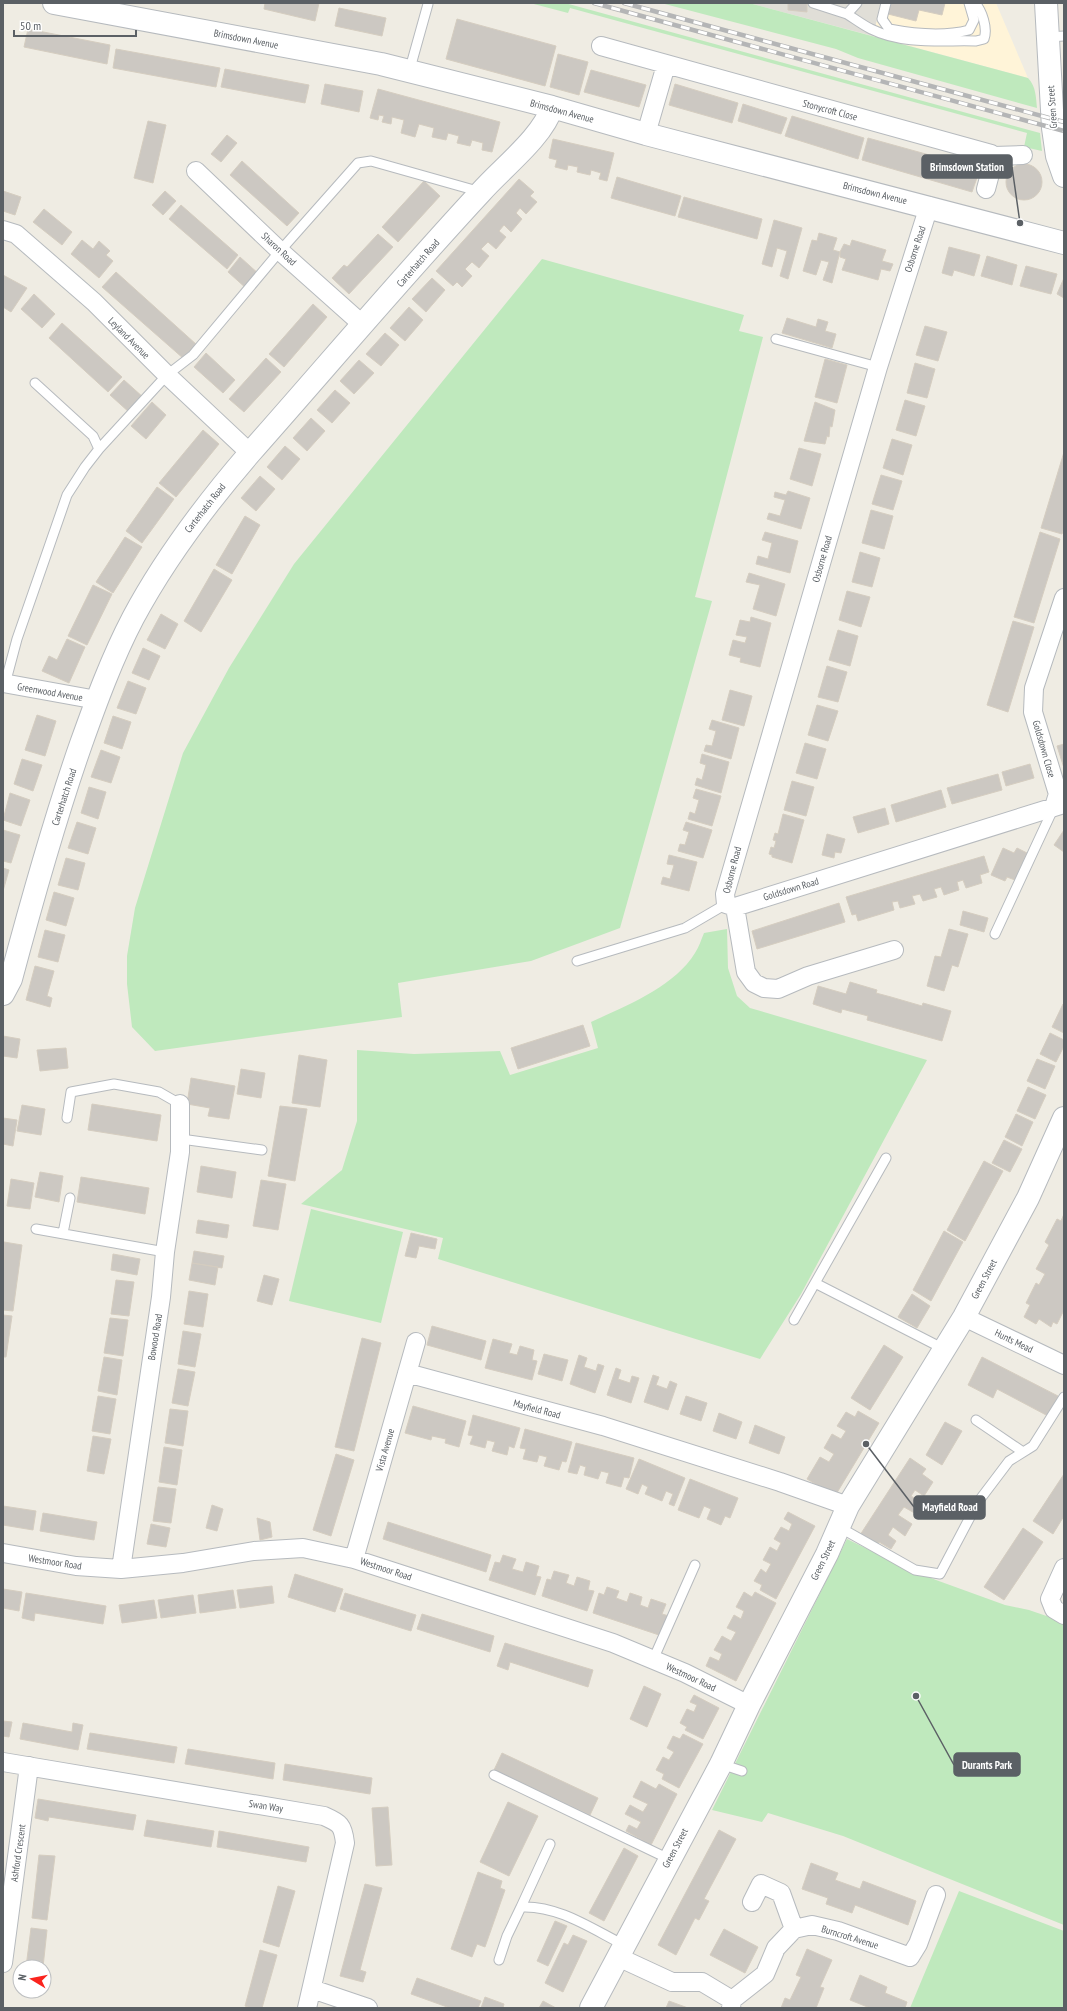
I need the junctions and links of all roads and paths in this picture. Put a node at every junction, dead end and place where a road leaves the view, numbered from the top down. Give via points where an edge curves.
1 (54, 3) edge
2 (813, 3) edge
3 (857, 3) edge
4 (886, 3) edge
5 (969, 3) edge
6 (974, 3) edge
7 (1031, 3) edge
8 (1046, 3) edge
9 (428, 4) dead end
10 (847, 14) junction
11 (1056, 36) edge
12 (601, 46) dead end
13 (666, 65) junction
14 (410, 72) junction
15 (552, 107) junction
16 (646, 134) junction
17 (1023, 155) dead end
18 (994, 156) junction
19 (196, 171) dead end
20 (1064, 176) edge
21 (986, 188) dead end
22 (481, 192) junction
23 (929, 206) junction
24 (3, 230) edge
25 (1064, 243) edge
26 (280, 251) junction
27 (363, 325) junction
28 (776, 339) dead end
29 (878, 367) junction
30 (167, 375) junction
31 (35, 383) dead end
32 (99, 448) junction
33 (250, 453) junction
34 (1064, 598) edge
35 (4, 684) edge
36 (97, 700) junction
37 (1059, 806) edge
38 (731, 905) junction
39 (995, 934) dead end
40 (894, 950) dead end
41 (577, 960) dead end
42 (3, 994) edge
43 (180, 1104) joint
44 (67, 1118) dead end
45 (1063, 1124) edge
46 (181, 1139) junction
47 (262, 1150) dead end
48 (886, 1158) dead end
49 (70, 1198) dead end
50 (36, 1229) dead end
51 (63, 1233) junction
52 (165, 1252) junction
53 (815, 1283) junction
54 (964, 1317) junction
55 (794, 1320) dead end
56 (416, 1342) dead end
57 (944, 1349) junction
58 (1064, 1365) edge
59 (407, 1373) junction
60 (1064, 1397) edge
61 (976, 1420) dead end
62 (1023, 1452) junction
63 (848, 1506) junction
64 (839, 1526) junction
65 (3, 1554) edge
66 (354, 1559) junction
67 (695, 1565) dead end
68 (1064, 1568) edge
69 (121, 1569) junction
70 (1064, 1615) edge
71 (653, 1660) junction
72 (749, 1705) junction
73 (3, 1762) edge
74 (721, 1764) junction
75 (29, 1766) junction
76 (742, 1771) dead end
77 (494, 1775) dead end
78 (550, 1844) dead end
79 (669, 1859) junction
80 (936, 1895) dead end
81 (752, 1902) dead end
82 (521, 1907) junction
83 (794, 1929) junction
84 (621, 1951) junction
85 (499, 1960) dead end
86 (3, 1963) edge
87 (312, 1989) junction
88 (731, 2004) edge
89 (307, 2008) edge
90 (368, 2008) edge
91 (591, 2008) edge

1 - 14 street, Brimsdown Avenue via 381,64
2 - 10 lane
3 - 10 lane
4 - 5 lane via 882,18 889,29 909,33 955,34 969,30 974,20
6 - 10 lane via 983,19 985,34 984,39 976,41 911,40 872,30
7 - 11 street via 1035,22
8 - 11 street, Green Street
9 - 14 lane
11 - 20 street, Green Street via 1055,147
12 - 13 street, Stonycroft Close
13 - 16 street
13 - 18 street, Stonycroft Close
14 - 15 street, Brimsdown Avenue
15 - 16 street, Brimsdown Avenue
15 - 22 street, Carterhatch Road via 549,118 541,130
16 - 23 street, Brimsdown Avenue
17 - 18 street, Stonycroft Close
18 - 21 street
19 - 26 street, Sharon Road
22 - 26 lane via 371,161 358,163
22 - 27 street, Carterhatch Road
23 - 25 street, Brimsdown Avenue
23 - 29 street, Osborne Road
24 - 30 street, Leyland Avenue via 16,234 94,302
26 - 27 street, Sharon Road
26 - 30 lane via 193,355
27 - 33 street, Carterhatch Road
28 - 29 lane
29 - 38 street, Osborne Road via 726,888 725,894
30 - 32 lane
30 - 33 street, Leyland Avenue
31 - 32 lane via 93,436
32 - 35 lane via 67,495
33 - 36 street, Carterhatch Road via 216,492 172,551 132,619
34 - 37 street, Goldsdown Close via 1034,688 1033,712 1058,794
35 - 36 street, Greenwood Avenue
36 - 42 street, Carterhatch Road via 62,799 11,979
37 - 38 street, Goldsdown Road
37 - 39 lane
38 - 40 street via 746,972 754,983 764,988 778,989 808,976
38 - 41 lane via 685,928
43 - 44 lane via 159,1092 114,1084 71,1092
43 - 46 street, Bowood Road
45 - 54 street, Green Street via 1028,1198
46 - 47 lane
46 - 52 street, Bowood Road
48 - 53 lane
49 - 51 lane
50 - 51 lane
51 - 52 lane
52 - 69 street, Bowood Road via 161,1297
53 - 55 lane
53 - 57 lane
54 - 57 street, Green Street
54 - 58 street, Hunts Mead
56 - 59 street, Vista Avenue
57 - 63 street, Green Street
59 - 63 street, Mayfield Road via 603,1426
59 - 66 street, Vista Avenue
60 - 62 lane via 1034,1446
61 - 62 lane
62 - 64 lane via 1008,1460 978,1502 940,1574 915,1570
63 - 64 street, Green Street
64 - 72 street, Green Street
65 - 69 street, Westmoor Road via 76,1566
66 - 69 street, Westmoor Road via 303,1548 254,1551 183,1563
66 - 71 street, Westmoor Road via 613,1643
67 - 71 lane
68 - 70 street via 1050,1599 1054,1609
71 - 72 street, Westmoor Road
72 - 74 street, Green Street
73 - 75 street, Swan Way
74 - 76 lane
74 - 79 street, Green Street
75 - 86 street, Ashford Crescent
75 - 87 street, Swan Way via 324,1816 336,1821 343,1830 345,1843
77 - 79 lane
78 - 82 lane
79 - 84 street, Green Street
80 - 83 street, Burncroft Avenue via 918,1944 910,1957 838,1931 812,1925
81 - 83 street via 760,1884 781,1893
82 - 84 lane via 534,1906 558,1911
82 - 85 lane
83 - 88 street via 776,1948 765,1974
84 - 88 street via 672,1982 702,1982
84 - 91 street, Green Street
87 - 89 street, Swan Way
87 - 90 street

